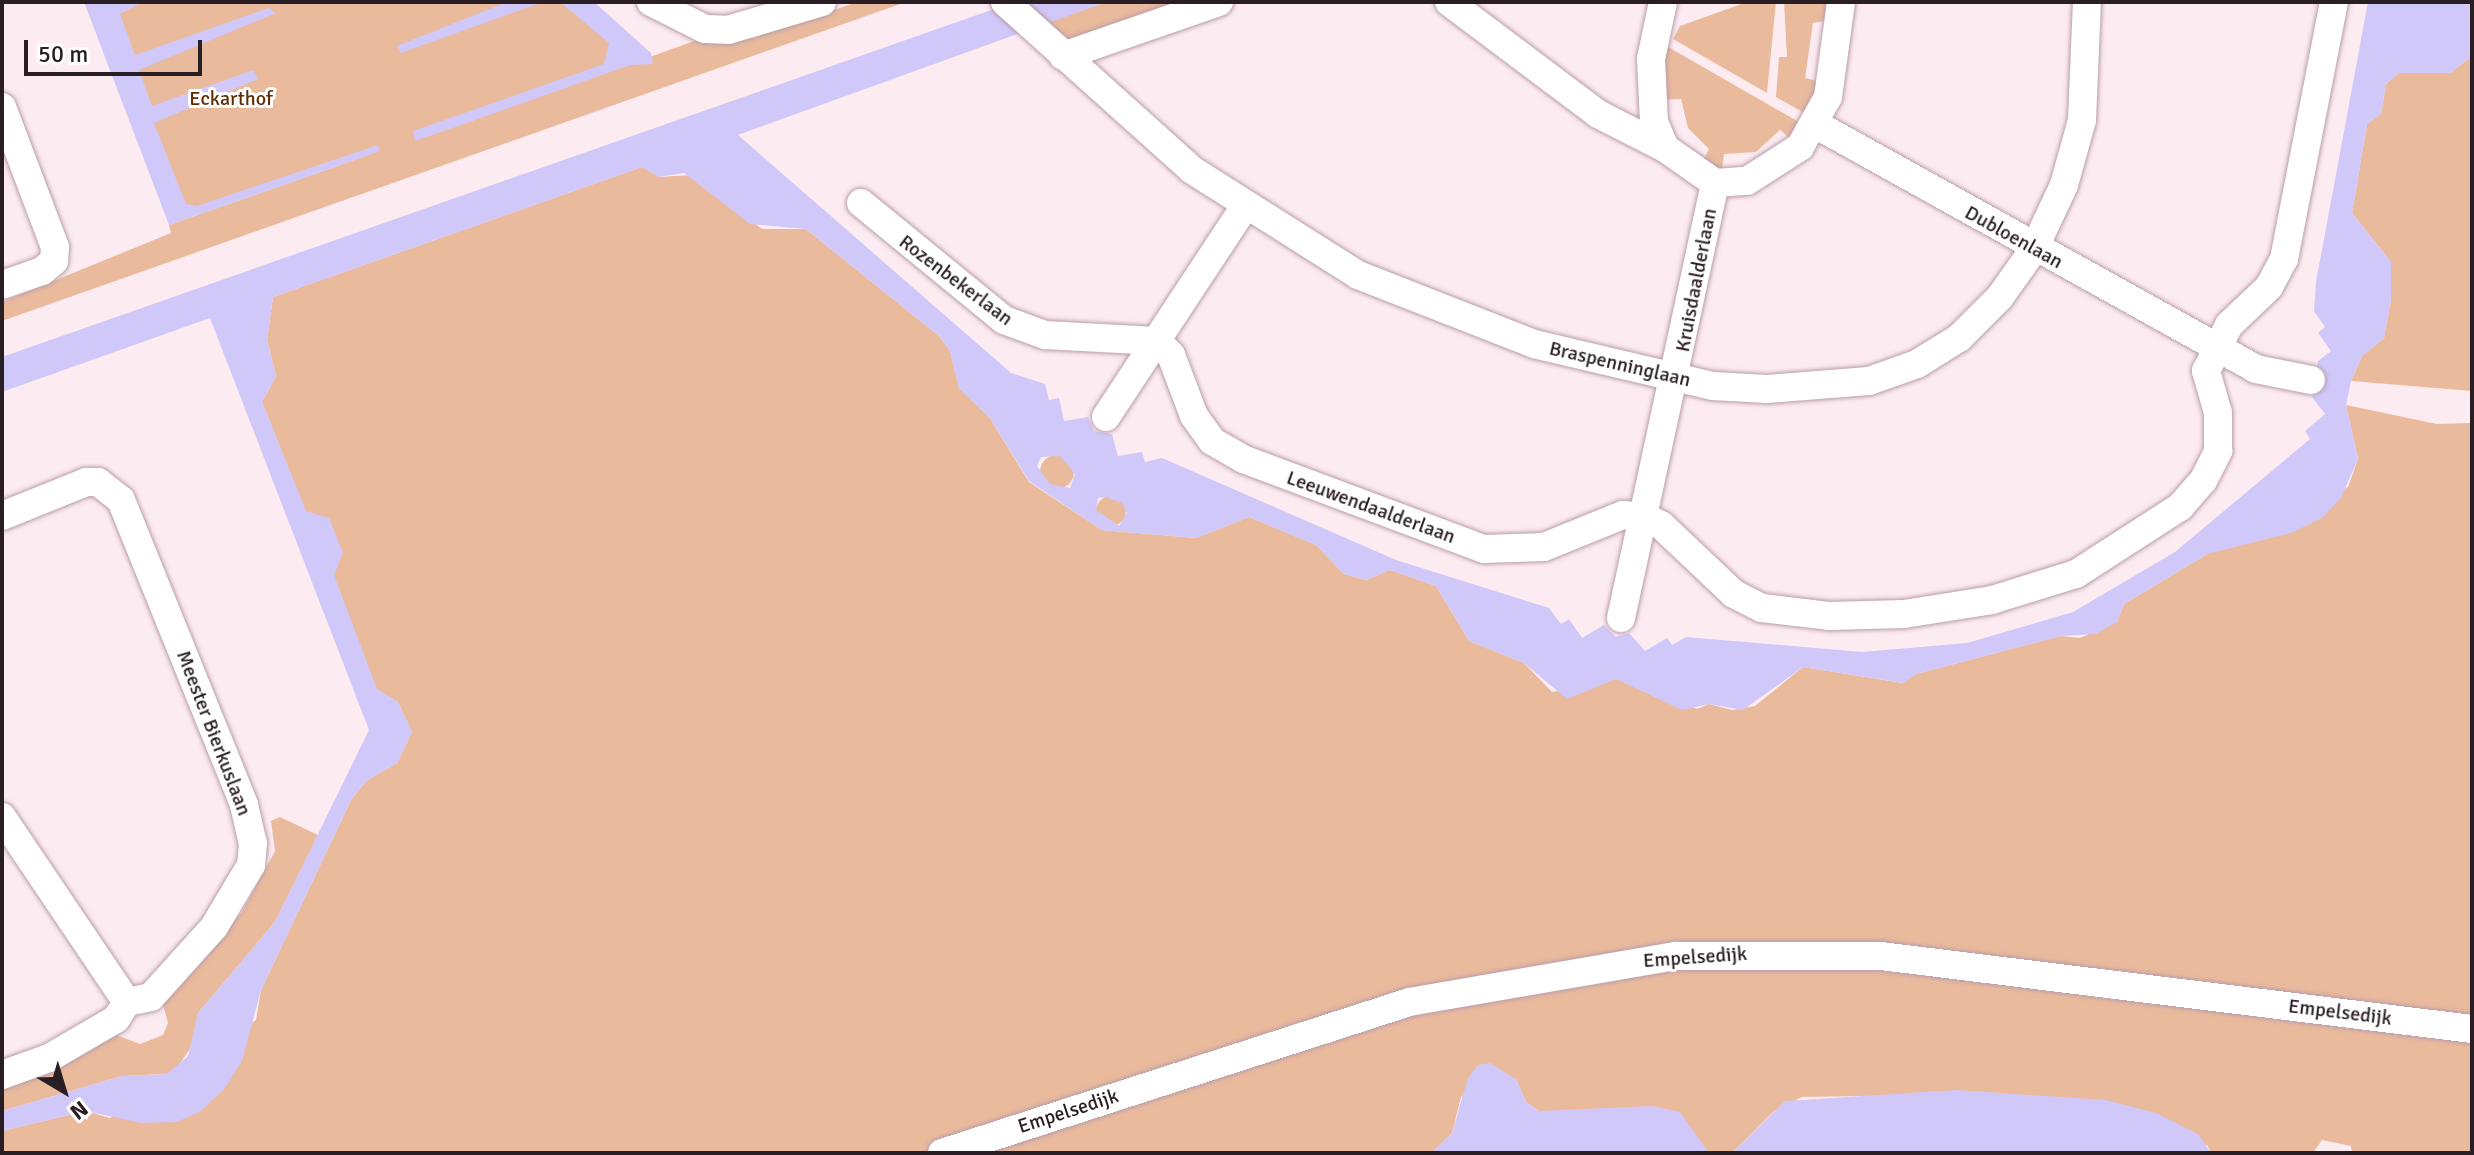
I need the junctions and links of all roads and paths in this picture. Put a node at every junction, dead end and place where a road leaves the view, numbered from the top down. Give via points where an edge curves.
1 (651, 2) edge
2 (822, 2) edge
3 (1005, 2) edge
4 (1219, 2) edge
5 (1449, 2) edge
6 (1663, 2) edge
7 (1841, 2) edge
8 (2087, 2) edge
9 (2334, 2) edge
10 (1056, 49) junction
11 (2, 107) edge
12 (1815, 124) junction
13 (1665, 148) junction
14 (1715, 183) junction
15 (861, 203) dead end
16 (1244, 208) junction
17 (2034, 249) junction
18 (2, 285) edge
19 (1157, 341) junction
20 (2216, 345) junction
21 (1676, 378) junction
22 (2311, 380) dead end
23 (1106, 417) dead end
24 (2, 516) edge
25 (1645, 517) junction
26 (1621, 618) dead end
27 (2, 817) edge
28 (127, 1002) junction
29 (2472, 1029) edge
30 (2, 1075) edge
31 (942, 1153) edge

1 - 2 street via 705,29 728,30
3 - 10 street, Braspenninglaan
4 - 10 street
5 - 13 street via 1598,114
6 - 13 street via 1654,32 1651,84 1654,122
7 - 12 street via 1838,49
8 - 17 street, Braspenninglaan via 2082,120 2064,185
9 - 20 street via 2284,259 2269,287
10 - 16 street, Braspenninglaan
11 - 18 street via 55,247 54,261 42,271
12 - 14 street via 1773,168 1747,181
12 - 17 street, Dubloenlaan
13 - 14 street
14 - 21 street, Kruisdaalderlaan
15 - 19 street, Rozenbekerlaan via 1004,320 1045,335
16 - 19 street
16 - 21 street, Braspenninglaan via 1358,275 1451,316
17 - 20 street, Dubloenlaan
17 - 21 street, Braspenninglaan via 1959,338 1869,381 1767,389
19 - 23 street
19 - 25 street, Leeuwendaalderlaan via 1171,355 1194,416 1212,441 1401,521 1484,549 1516,552 1623,515
20 - 22 street, Dubloenlaan via 2256,369
20 - 25 street via 2206,371 2218,413 2218,451 2203,481 2180,507 2076,574 1992,600 1904,614 1829,616 1762,608 1734,594 1661,525
21 - 25 street, Kruisdaalderlaan
24 - 28 street, Meester Bierkuslaan via 86,482 98,482 121,500 244,805 251,865 214,927 151,997
25 - 26 street, Kruisdaalderlaan
27 - 28 street
28 - 30 street, Meester Bierkuslaan via 116,1019 49,1058
29 - 31 street, Empelsedijk via 1881,956 1676,956 1409,1002

